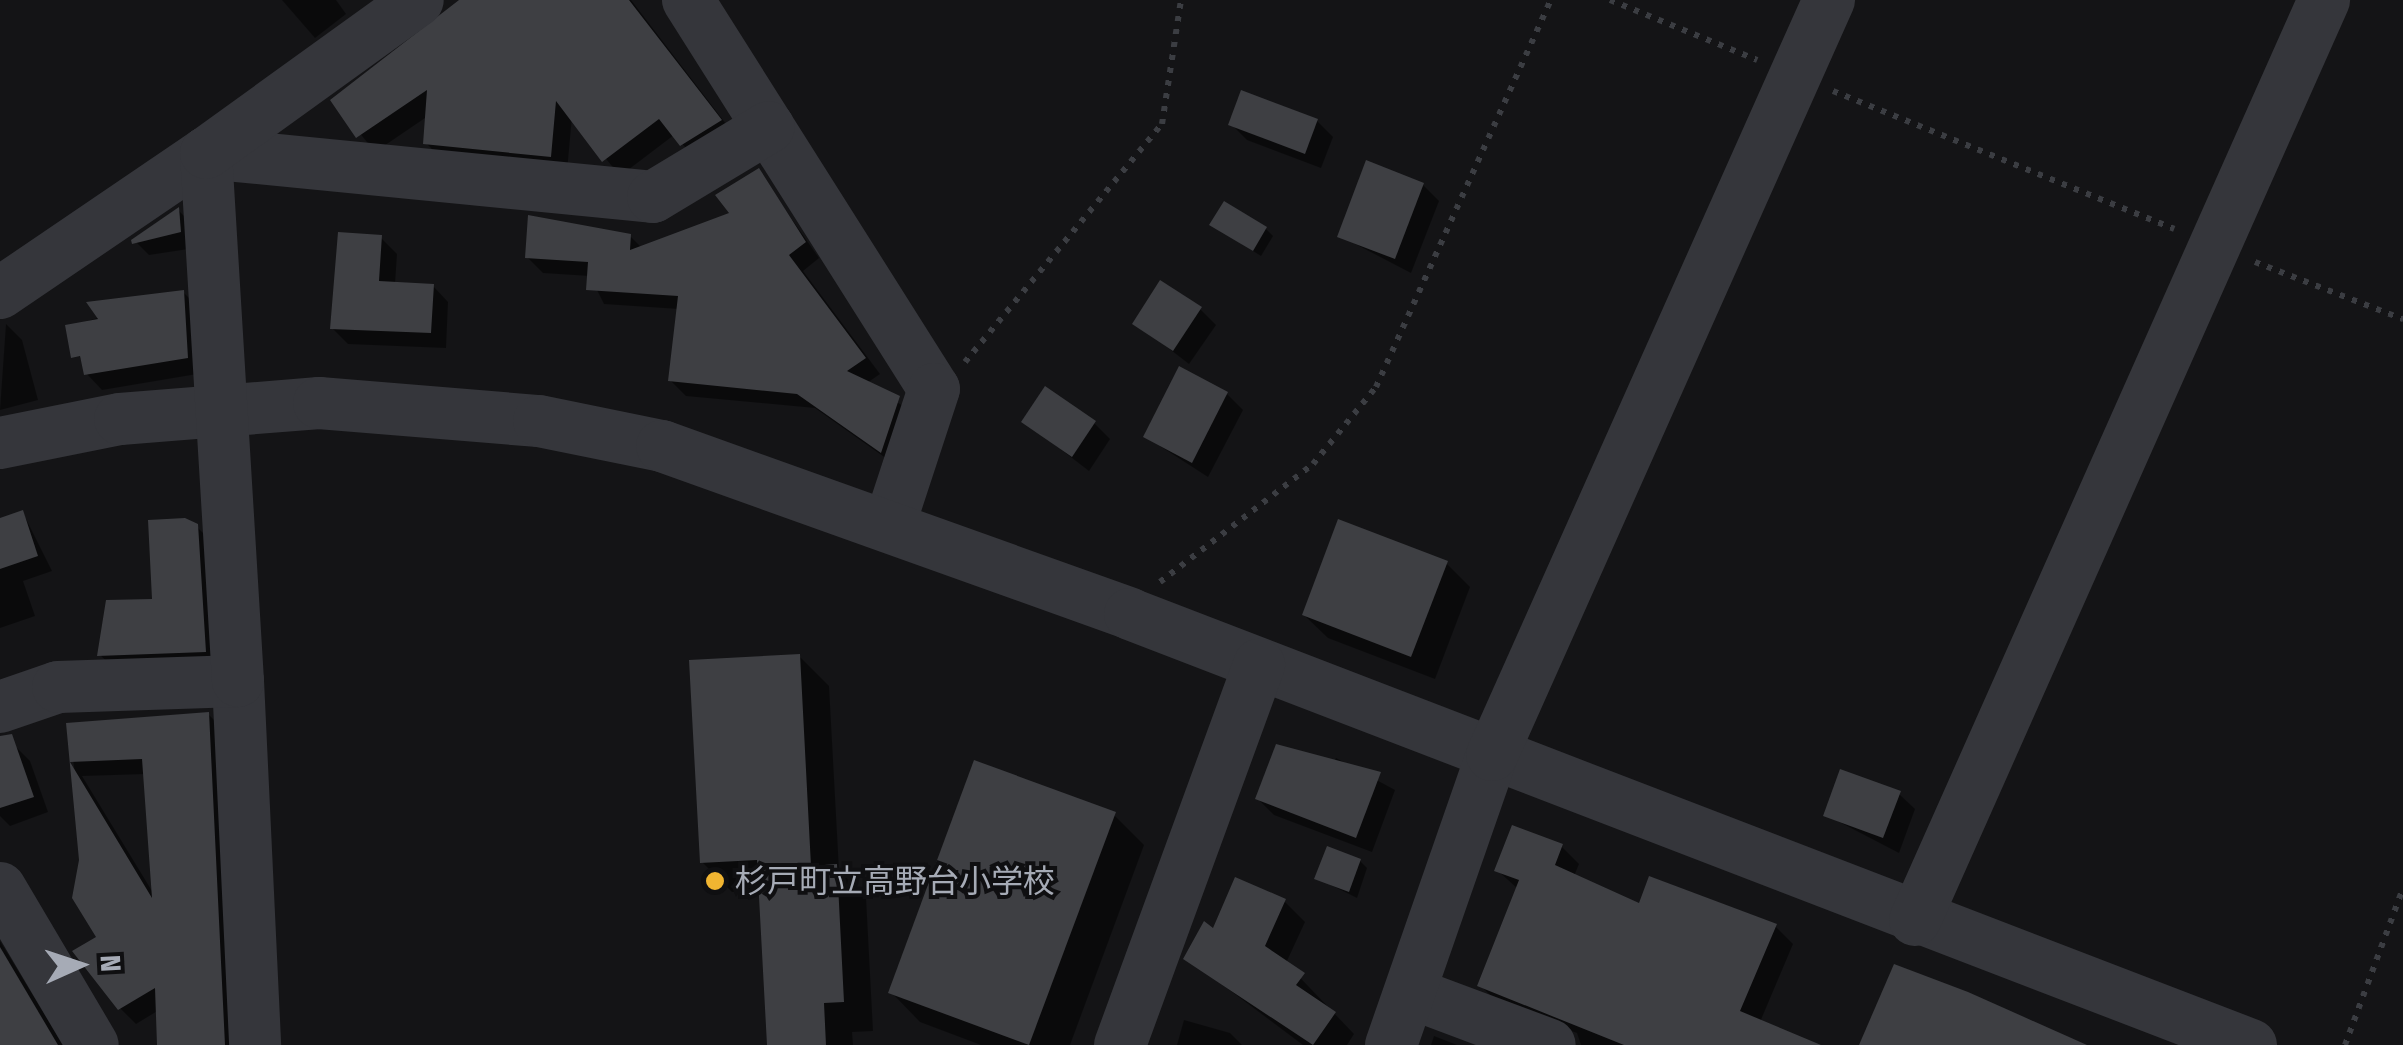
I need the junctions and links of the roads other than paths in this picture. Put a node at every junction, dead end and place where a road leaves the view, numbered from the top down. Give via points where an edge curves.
1 (418, 0) edge
2 (688, 0) edge
3 (1829, 0) edge
4 (2324, 0) edge
5 (769, 127) junction
6 (206, 153) junction
7 (0, 293) edge
8 (224, 407) junction
9 (0, 443) edge
10 (889, 526) junction
11 (1260, 665) junction
12 (238, 681) junction
13 (0, 707) edge
14 (1492, 755) junction
15 (0, 888) edge
16 (1914, 920) junction
17 (1410, 994) junction
18 (2168, 1031) edge
19 (93, 1045) edge
20 (255, 1045) edge
21 (1120, 1045) edge
22 (1391, 1045) edge
23 (1550, 1045) edge
24 (2251, 1045) edge

1 - 6 street
2 - 5 street
3 - 14 street
4 - 16 street
5 - 6 street via 653,197
5 - 10 street via 934,389
6 - 7 street
6 - 8 street
8 - 9 street
8 - 10 street via 375,406 538,420 662,446
8 - 12 street
10 - 11 street
11 - 14 street
11 - 21 street
12 - 13 street via 58,687
12 - 20 street
14 - 16 street
14 - 17 street
15 - 19 street
16 - 18 street
17 - 22 street
17 - 23 street
18 - 24 street

